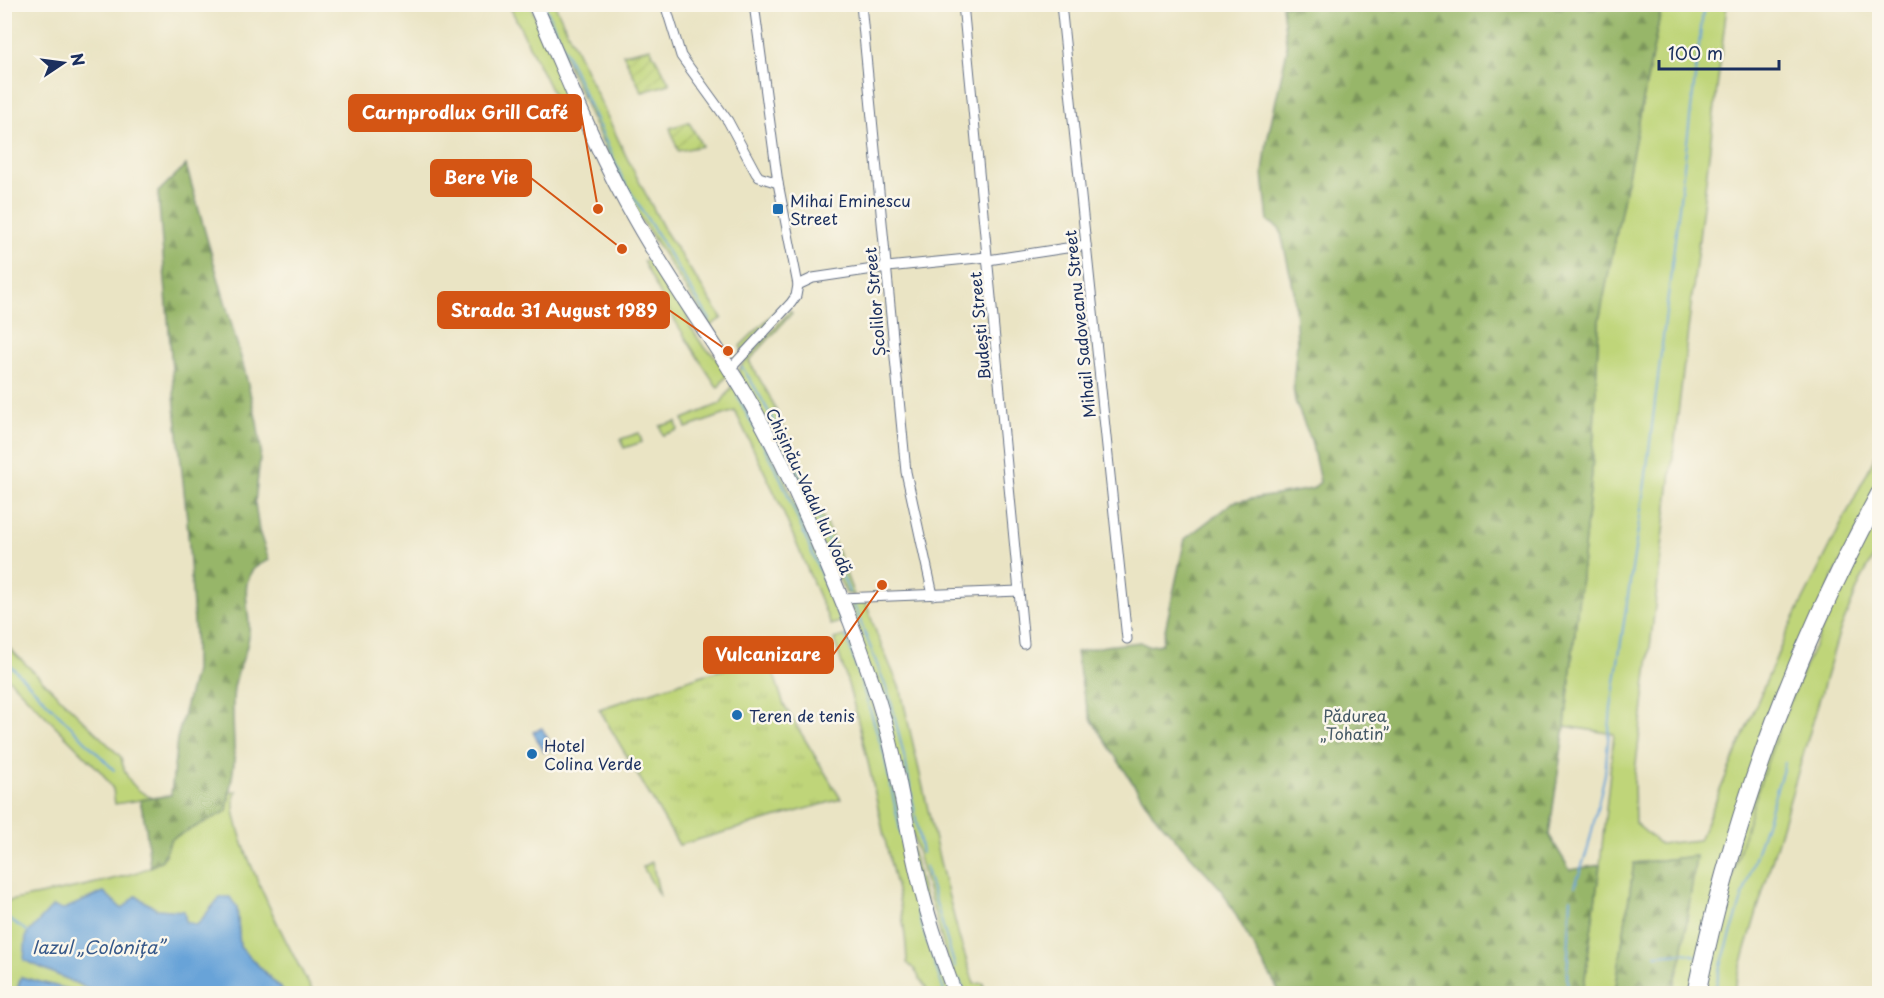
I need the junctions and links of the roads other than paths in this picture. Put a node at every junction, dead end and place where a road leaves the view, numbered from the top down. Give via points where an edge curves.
1 (535, 4) edge
2 (665, 4) edge
3 (754, 4) edge
4 (861, 4) edge
5 (963, 4) edge
6 (1061, 4) edge
7 (778, 183) junction
8 (1086, 245) junction
9 (988, 259) junction
10 (887, 267) junction
11 (798, 285) junction
12 (730, 369) junction
13 (1880, 494) edge
14 (1018, 591) junction
15 (933, 594) junction
16 (841, 598) junction
17 (1126, 639) dead end
18 (1024, 644) dead end
19 (955, 993) edge
20 (1696, 993) edge

1 - 12 main road, Chișinău-Vadul lui Vodă via 618,189
2 - 7 street via 681,56 729,121 759,177
3 - 7 street
4 - 10 street, Școlilor Street
5 - 9 street, Budești Street
6 - 8 street, Mihail Sadoveanu Street
7 - 11 street
8 - 9 street
8 - 17 street, Mihail Sadoveanu Street
9 - 10 street
9 - 14 street, Budești Street
10 - 11 street via 813,278
10 - 15 street, Școlilor Street via 906,472
11 - 12 street via 791,303
12 - 16 main road, Chișinău-Vadul lui Vodă via 784,466
13 - 20 highway via 1823,609 1768,741 1728,863
14 - 15 street
14 - 18 street, Budești Street
15 - 16 street
16 - 19 main road, Chișinău-Vadul lui Vodă via 886,726 918,878

